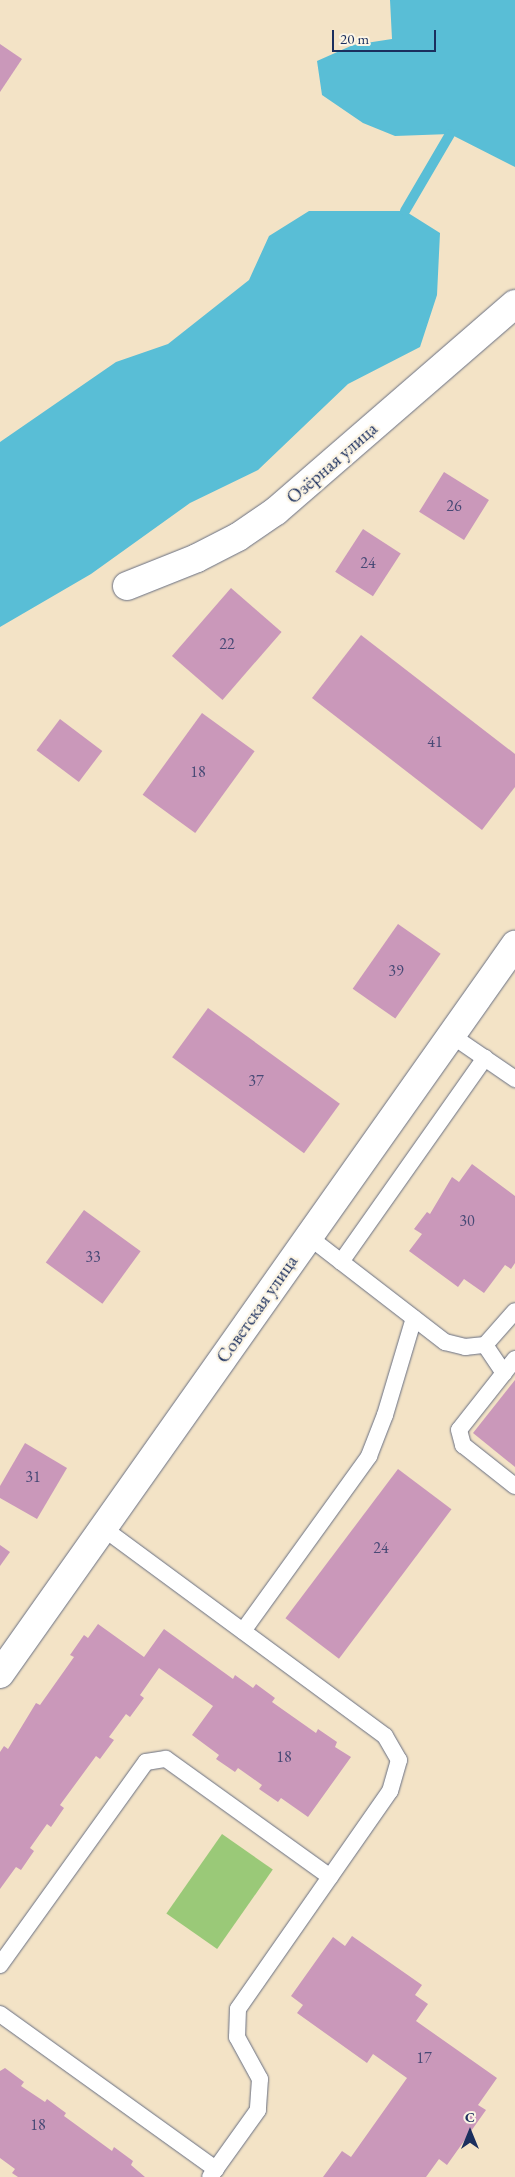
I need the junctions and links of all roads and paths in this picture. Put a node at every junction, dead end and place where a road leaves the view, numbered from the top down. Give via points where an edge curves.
1 (515, 304) edge
2 (127, 586) dead end
3 (515, 945) edge
4 (451, 1035) junction
5 (485, 1058) junction
6 (515, 1079) edge
7 (309, 1237) junction
8 (341, 1262) junction
9 (515, 1311) edge
10 (414, 1318) junction
11 (485, 1345) junction
12 (515, 1359) edge
13 (504, 1373) junction
14 (515, 1486) edge
15 (103, 1528) junction
16 (243, 1631) junction
17 (0, 1674) edge
18 (330, 1877) junction
19 (0, 1965) edge
20 (0, 2014) edge
21 (213, 2173) edge

1 - 2 street, Озёрная улица via 276,511 238,537 197,558
3 - 4 street, Советская улица
4 - 5 lane
4 - 7 street, Советская улица
5 - 6 lane
5 - 8 lane
7 - 8 lane
7 - 15 street, Советская улица
8 - 10 lane
9 - 11 lane
10 - 11 lane via 445,1342 465,1347
10 - 16 lane via 385,1415 369,1456
11 - 13 lane
12 - 13 lane
13 - 14 lane via 459,1430 463,1445
15 - 16 lane
15 - 17 street, Советская улица
16 - 18 lane via 385,1736 400,1760 390,1791
18 - 19 lane via 166,1759 146,1762
18 - 21 lane via 238,2009 237,2037 260,2079 258,2110
20 - 21 lane

